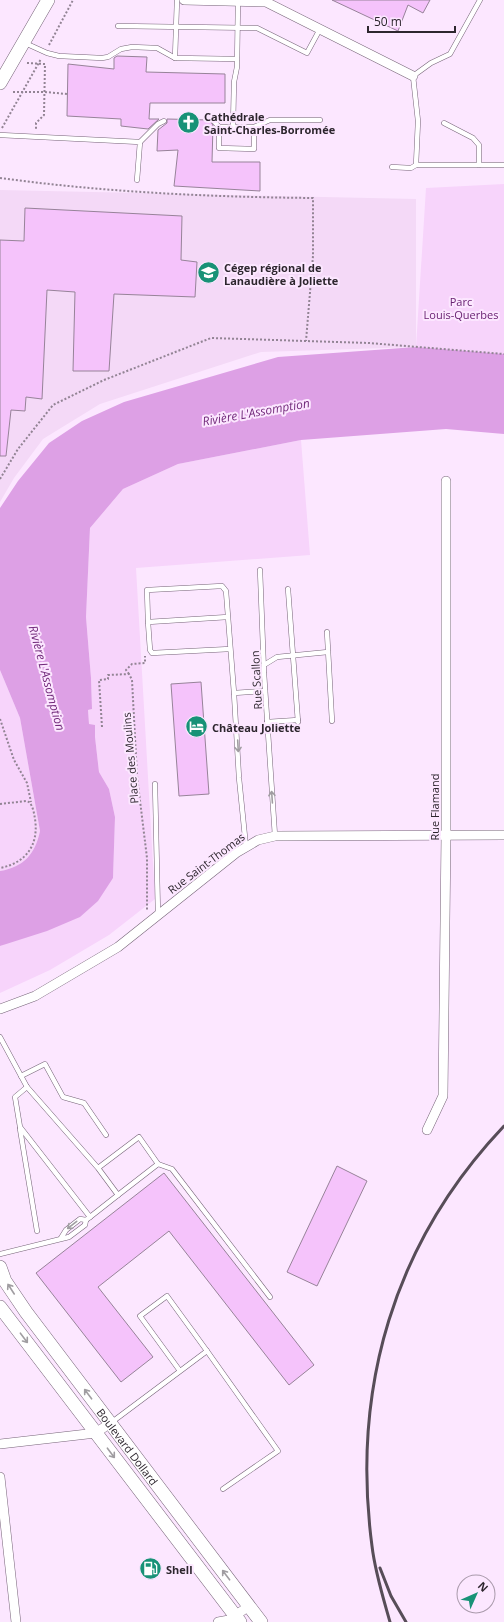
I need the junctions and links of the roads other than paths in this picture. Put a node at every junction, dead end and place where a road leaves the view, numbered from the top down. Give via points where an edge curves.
1 (48, 0) edge
2 (177, 0) edge
3 (184, 0) edge
4 (480, 0) edge
5 (238, 1) junction
6 (118, 26) dead end
7 (176, 26) junction
8 (238, 27) junction
9 (320, 29) junction
10 (23, 42) junction
11 (175, 58) junction
12 (237, 58) junction
13 (413, 76) junction
14 (0, 83) edge
15 (164, 120) dead end
16 (213, 120) dead end
17 (320, 120) dead end
18 (444, 123) dead end
19 (219, 127) junction
20 (233, 127) junction
21 (254, 127) junction
22 (0, 135) edge
23 (140, 142) junction
24 (416, 164) junction
25 (479, 165) junction
26 (504, 165) edge
27 (392, 167) dead end
28 (137, 180) dead end
29 (446, 481) dead end
30 (260, 570) dead end
31 (288, 589) dead end
32 (228, 617) junction
33 (148, 622) junction
34 (327, 632) dead end
35 (230, 648) junction
36 (328, 652) junction
37 (294, 654) junction
38 (264, 665) junction
39 (265, 691) junction
40 (234, 693) junction
41 (332, 720) dead end
42 (267, 722) junction
43 (155, 784) dead end
44 (504, 834) edge
45 (446, 835) junction
46 (275, 836) junction
47 (246, 847) junction
48 (158, 915) junction
49 (0, 1009) edge
50 (0, 1037) edge
51 (21, 1076) junction
52 (27, 1086) junction
53 (20, 1127) junction
54 (427, 1130) dead end
55 (106, 1135) dead end
56 (158, 1164) junction
57 (98, 1168) junction
58 (118, 1195) junction
59 (88, 1218) junction
60 (37, 1231) dead end
61 (62, 1238) junction
62 (0, 1254) edge
63 (0, 1267) edge
64 (270, 1297) dead end
65 (0, 1307) edge
66 (207, 1351) junction
67 (180, 1371) junction
68 (110, 1423) junction
69 (96, 1433) junction
70 (0, 1444) edge
71 (0, 1477) edge
72 (223, 1489) dead end
73 (249, 1606) junction
74 (238, 1619) edge
75 (16, 1622) edge
76 (218, 1622) edge
77 (261, 1622) edge

1 - 10 main road
2 - 7 lane
3 - 5 street
4 - 13 lane via 450,54
5 - 8 lane
5 - 9 street via 266,2
6 - 7 lane
7 - 8 lane
7 - 11 lane
8 - 9 lane via 257,28 306,53
8 - 12 lane
9 - 13 street
10 - 11 lane via 59,56 102,58 132,46 157,48
10 - 14 main road
11 - 12 lane
12 - 20 lane
13 - 24 lane via 418,121
15 - 23 lane
16 - 19 lane
17 - 21 lane via 270,120
18 - 25 lane via 473,138 479,144
19 - 20 lane
19 - 21 lane via 219,148 254,149
20 - 21 lane
22 - 23 lane
23 - 28 lane
24 - 25 lane
24 - 27 lane via 411,168
25 - 26 lane
29 - 45 street, Rue Flamand
30 - 38 lane, Rue Scallon
31 - 37 lane
32 - 33 lane
32 - 33 lane via 226,592 222,586 147,590
32 - 35 lane
33 - 35 lane via 152,653
34 - 36 lane
35 - 40 lane
36 - 37 lane
36 - 41 lane
37 - 38 lane via 277,656
37 - 42 lane via 298,721
38 - 39 lane, Rue Scallon
39 - 40 lane
39 - 42 lane, Rue Scallon
40 -> 47 lane
46 -> 42 lane, Rue Scallon
43 - 48 lane
44 - 45 street, Rue Saint-Thomas
45 - 46 street, Rue Saint-Thomas
45 - 54 street, Rue Flamand via 443,1096
46 - 47 street, Rue Saint-Thomas via 258,840
47 - 48 street, Rue Saint-Thomas
48 - 49 street, Rue Saint-Thomas via 118,947 35,996
50 - 51 lane
51 - 52 lane
51 - 55 lane via 44,1064 63,1097 84,1103
52 - 53 lane via 15,1097
52 - 57 lane
53 - 59 lane
53 - 60 lane
56 - 57 lane via 139,1138
56 - 58 lane
56 - 64 lane via 172,1169
57 - 58 lane
58 - 59 lane
59 - 61 lane via 85,1225 69,1237
59 -> 61 lane via 80,1219 66,1230
61 - 62 lane
68 -> 63 main road, Boulevard Dollard via 26,1312 5,1281
65 -> 69 main road, Boulevard Dollard
66 - 67 lane
66 - 67 lane via 167,1296 140,1316
66 - 72 lane via 278,1451
67 - 68 lane
68 - 69 street
73 -> 68 main road, Boulevard Dollard
69 - 70 street
69 -> 74 main road, Boulevard Dollard
71 - 75 street
73 - 74 street
73 - 77 main road, Boulevard Dollard
74 - 76 street

